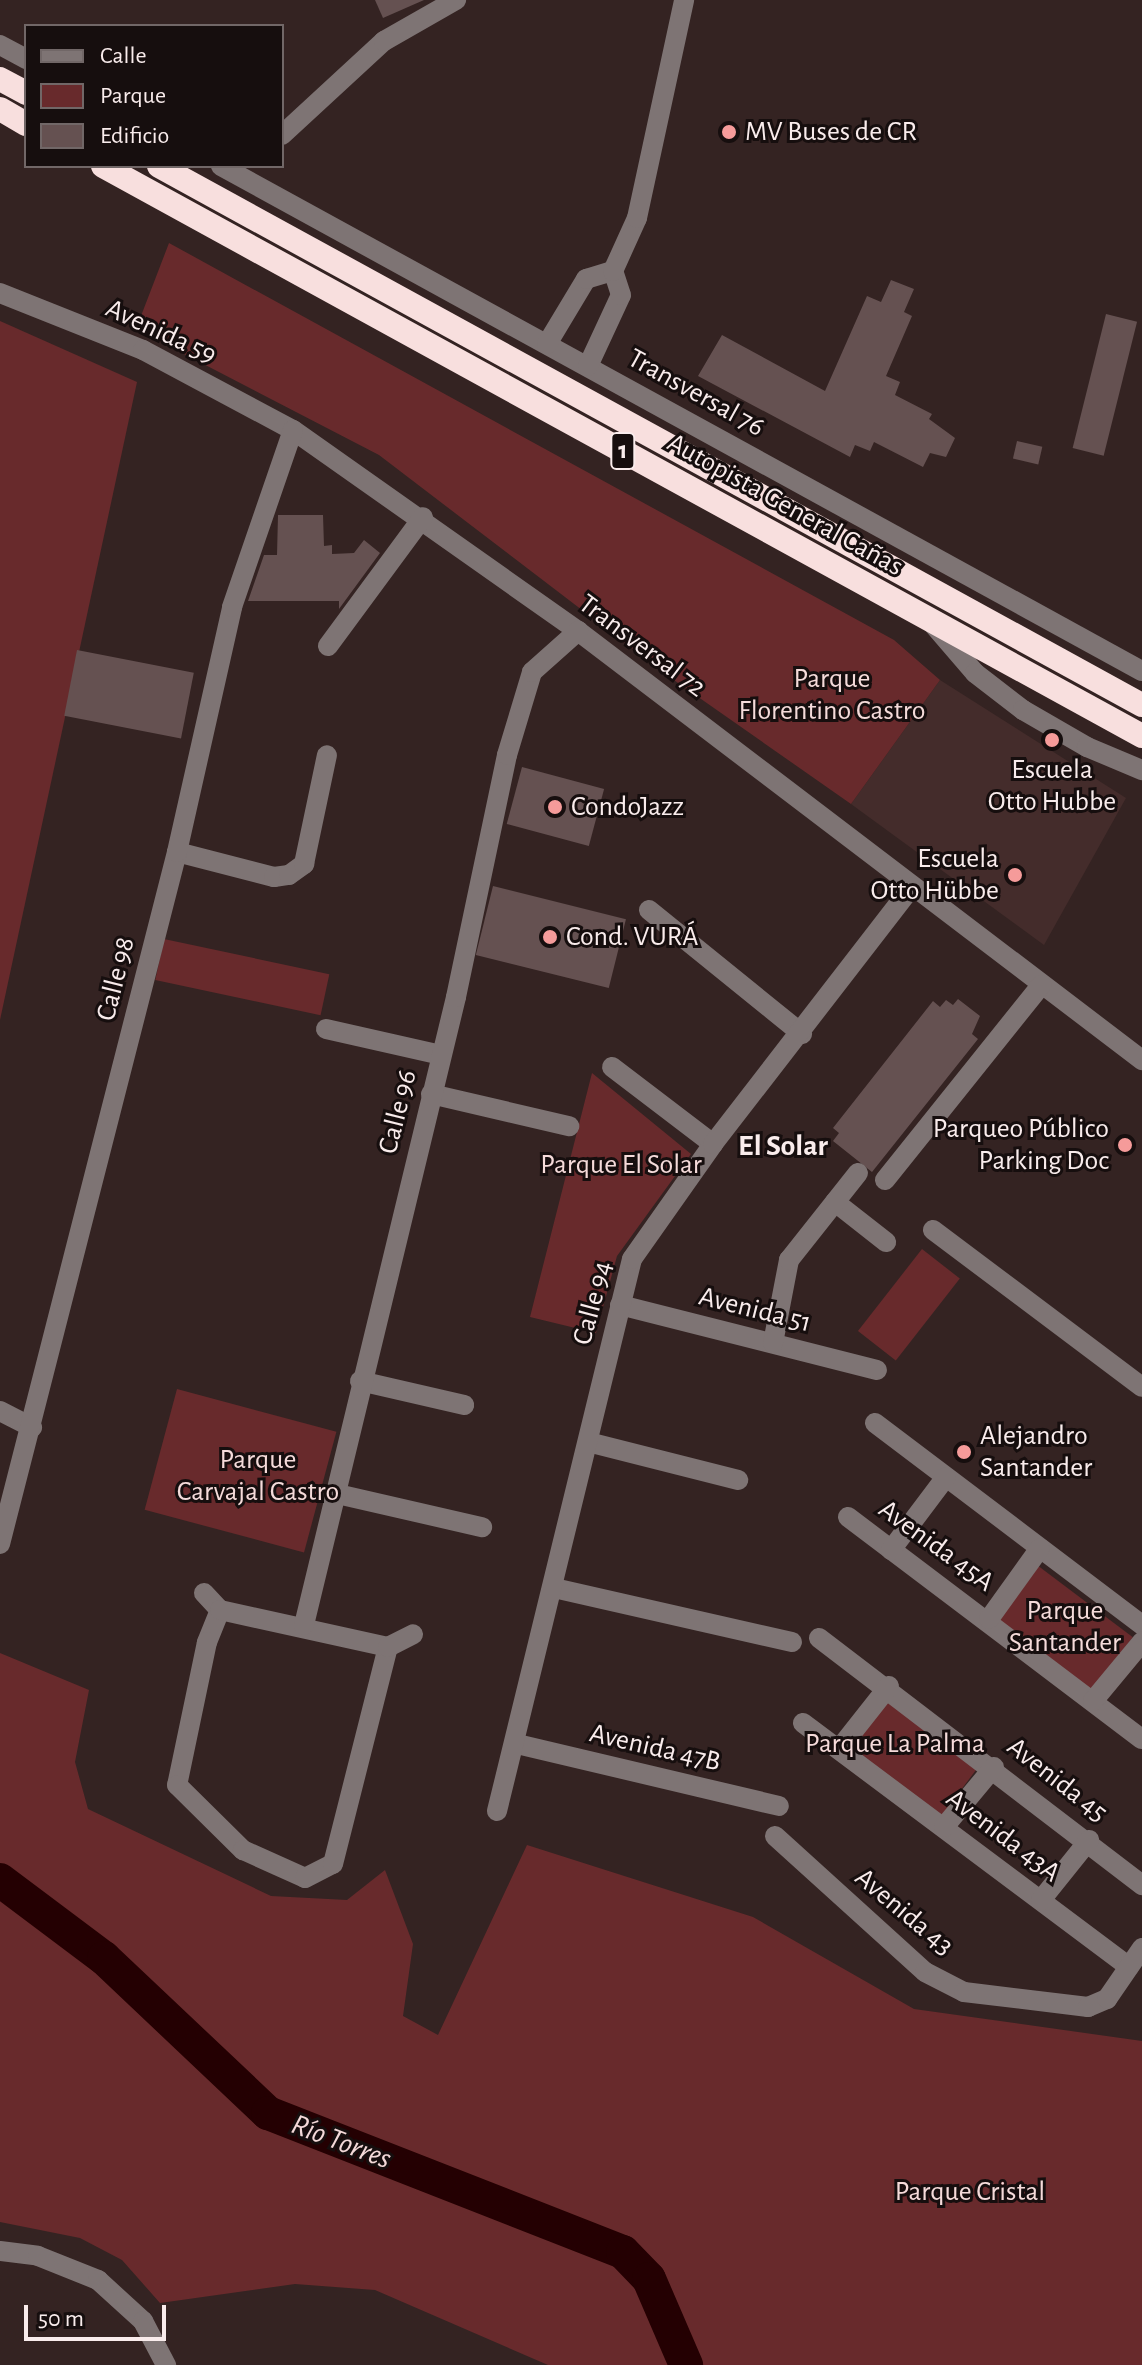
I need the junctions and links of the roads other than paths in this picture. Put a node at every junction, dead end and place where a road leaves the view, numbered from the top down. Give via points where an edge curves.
1 (456, 0) edge
2 (684, 0) edge
3 (0, 45) edge
4 (24, 58) edge
5 (0, 79) edge
6 (24, 92) edge
7 (0, 109) edge
8 (24, 123) edge
9 (284, 133) edge
10 (107, 168) edge
11 (163, 168) edge
12 (236, 169) edge
13 (613, 271) junction
14 (0, 293) edge
15 (547, 344) junction
16 (588, 366) junction
17 (293, 430) junction
18 (423, 517) junction
19 (927, 617) junction
20 (578, 631) junction
21 (328, 646) dead end
22 (1142, 671) edge
23 (1142, 705) edge
24 (1142, 736) edge
25 (327, 755) dead end
26 (1142, 770) edge
27 (177, 852) junction
28 (911, 888) junction
29 (649, 910) dead end
30 (1041, 985) junction
31 (326, 1029) dead end
32 (802, 1034) junction
33 (441, 1055) junction
34 (1142, 1060) edge
35 (612, 1067) dead end
36 (431, 1094) junction
37 (569, 1126) dead end
38 (713, 1144) junction
39 (858, 1173) dead end
40 (885, 1180) dead end
41 (835, 1202) junction
42 (933, 1230) dead end
43 (886, 1242) dead end
44 (620, 1305) junction
45 (773, 1343) junction
46 (877, 1370) dead end
47 (360, 1381) junction
48 (1142, 1387) edge
49 (464, 1405) dead end
50 (0, 1411) edge
51 (875, 1423) dead end
52 (32, 1427) junction
53 (588, 1442) junction
54 (946, 1477) junction
55 (738, 1480) dead end
56 (333, 1493) junction
57 (848, 1517) dead end
58 (482, 1527) dead end
59 (0, 1544) edge
60 (1040, 1548) junction
61 (891, 1550) junction
62 (554, 1588) junction
63 (204, 1593) dead end
64 (220, 1610) junction
65 (989, 1619) junction
66 (304, 1625) junction
67 (1142, 1625) edge
68 (413, 1634) dead end
69 (819, 1638) dead end
70 (792, 1642) dead end
71 (1142, 1642) edge
72 (388, 1647) junction
73 (889, 1686) junction
74 (1093, 1701) junction
75 (803, 1723) dead end
76 (1142, 1739) edge
77 (517, 1744) junction
78 (840, 1748) junction
79 (994, 1767) junction
80 (779, 1806) dead end
81 (497, 1811) dead end
82 (944, 1827) junction
83 (775, 1836) dead end
84 (1089, 1840) junction
85 (1142, 1885) edge
86 (1041, 1900) junction
87 (1142, 1948) edge
88 (1129, 1967) junction
89 (0, 2251) edge
90 (166, 2364) edge

1 - 9 street via 384,41
2 - 13 street via 637,218
3 - 4 street
5 - 6 highway
7 - 8 highway
10 - 19 highway, Autopista General Cañas / 1
11 - 23 highway, Autopista General Cañas / 1
12 - 15 street, Transversal 76
13 - 15 street via 586,279
13 - 16 street via 621,295
14 - 17 street, Avenida 59 via 143,350
15 - 16 street, Transversal 76
16 - 22 street, Transversal 76
17 - 18 street, Transversal 72
17 - 27 street, Calle 98 via 232,607
18 - 20 street, Transversal 72
18 - 21 street
19 - 24 highway, Autopista General Cañas / 1
19 - 26 street via 975,673 1023,710 1087,747
20 - 28 street, Transversal 72
20 - 33 street, Calle 96 via 532,672 507,755
25 - 27 street via 304,864 289,875 274,877
27 - 52 street, Calle 98
28 - 30 street, Transversal 72
28 - 32 street, Calle 94
29 - 32 street
30 - 34 street, Transversal 72
30 - 40 street
31 - 33 street
32 - 38 street, Calle 94
33 - 36 street, Calle 96
35 - 38 street
36 - 37 street
36 - 47 street, Calle 96
38 - 44 street, Calle 94 via 632,1259
39 - 41 street
41 - 43 street
41 - 45 street via 789,1260
42 - 48 street
44 - 45 street, Avenida 51
44 - 53 street, Calle 94
45 - 46 street, Avenida 51
47 - 49 street
47 - 56 street, Calle 96
50 - 52 street
51 - 54 street
52 - 59 street, Calle 98
53 - 55 street
53 - 62 street, Calle 94
54 - 60 street
54 - 61 street
56 - 58 street
56 - 66 street, Calle 96
57 - 61 street, Avenida 45A
60 - 65 street
60 - 67 street
61 - 65 street, Avenida 45A
62 - 70 street
62 - 77 street, Calle 94
63 - 64 street
64 - 66 street
64 - 72 street via 207,1642 175,1773 181,1792 243,1850 305,1878 333,1864
65 - 74 street, Avenida 45A
66 - 72 street
68 - 72 street
69 - 73 street, Avenida 45
71 - 74 street
73 - 78 street
73 - 79 street, Avenida 45
74 - 76 street, Avenida 45A
75 - 78 street, Avenida 43A
77 - 80 street, Avenida 47B
77 - 81 street, Calle 94
78 - 82 street, Avenida 43A
79 - 82 street
79 - 84 street, Avenida 45
82 - 86 street, Avenida 43A
83 - 88 street, Avenida 43 via 925,1972 964,1992 1088,2007 1107,1999
84 - 85 street, Avenida 45
84 - 86 street
86 - 88 street, Avenida 43A
87 - 88 street
89 - 90 street via 38,2256 98,2280 143,2321

